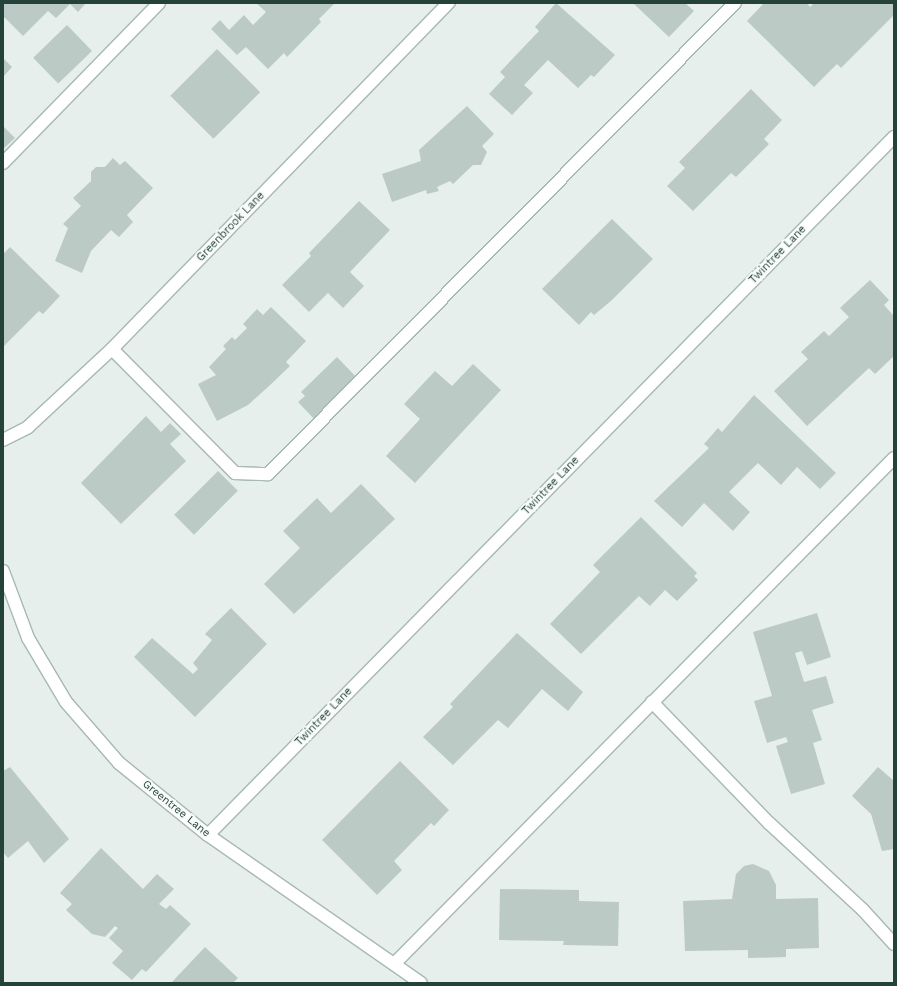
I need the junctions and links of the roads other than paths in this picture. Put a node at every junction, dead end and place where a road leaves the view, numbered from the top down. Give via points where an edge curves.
1 (159, 3) edge
2 (449, 3) edge
3 (736, 3) edge
4 (894, 137) edge
5 (3, 163) edge
6 (112, 349) junction
7 (3, 440) edge
8 (894, 458) edge
9 (3, 571) edge
10 (652, 702) junction
11 (208, 835) junction
12 (894, 944) edge
13 (395, 962) junction
14 (421, 983) edge

1 - 5 street
2 - 6 street, Greenbrook Lane
3 - 6 street via 268,474 235,473
4 - 11 street, Twintree Lane
6 - 7 street, Greenbrook Lane via 28,427
8 - 10 street
9 - 11 street, Greentree Lane via 28,638 66,702 119,763
10 - 12 street via 769,823 863,910
10 - 13 street
11 - 13 street, Greentree Lane
13 - 14 street, Greentree Lane

